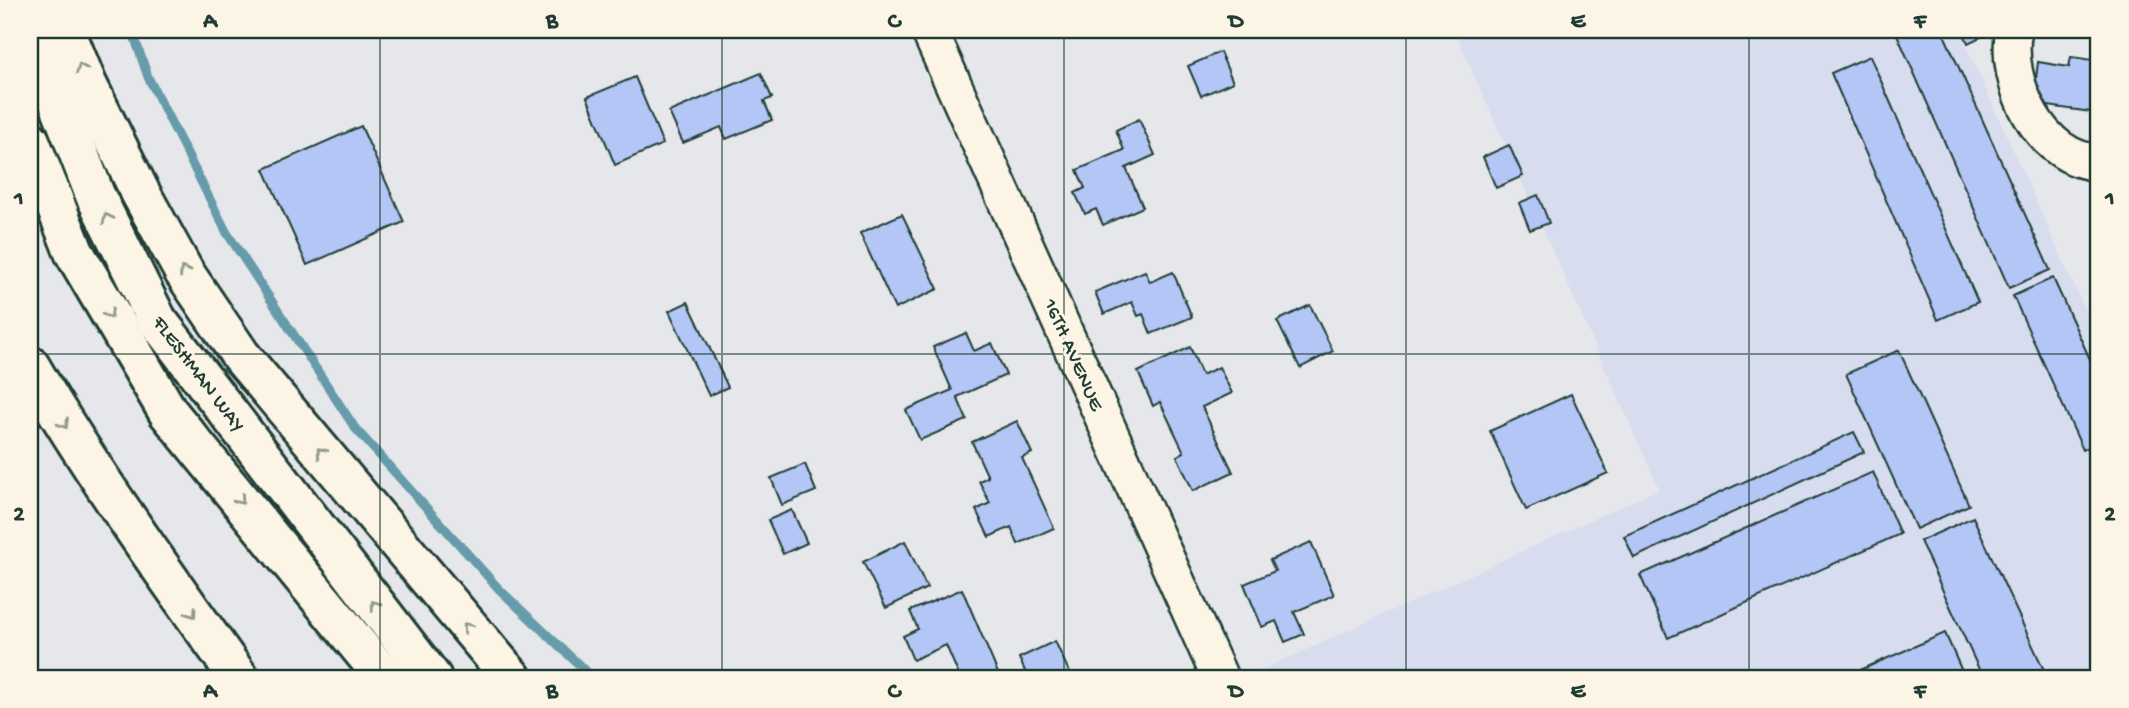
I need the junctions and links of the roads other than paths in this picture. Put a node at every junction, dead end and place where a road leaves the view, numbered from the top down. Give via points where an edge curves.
1 (35, 30) edge
2 (65, 30) edge
3 (929, 30) edge
4 (2014, 30) edge
5 (30, 141) edge
6 (2099, 162) edge
7 (30, 366) edge
8 (239, 678) edge
9 (385, 678) edge
10 (432, 678) edge
11 (512, 678) edge
12 (1220, 678) edge

10 -> 1 main road, FLESHMAN WAY via 157,320 95,195
11 -> 2 main road via 241,356 184,272 140,192
3 - 12 street, 16TH AVENUE
4 - 6 street via 2014,71 2033,119 2065,151
5 -> 9 main road, FLESHMAN WAY via 74,252 168,412
7 -> 8 main road via 139,538

